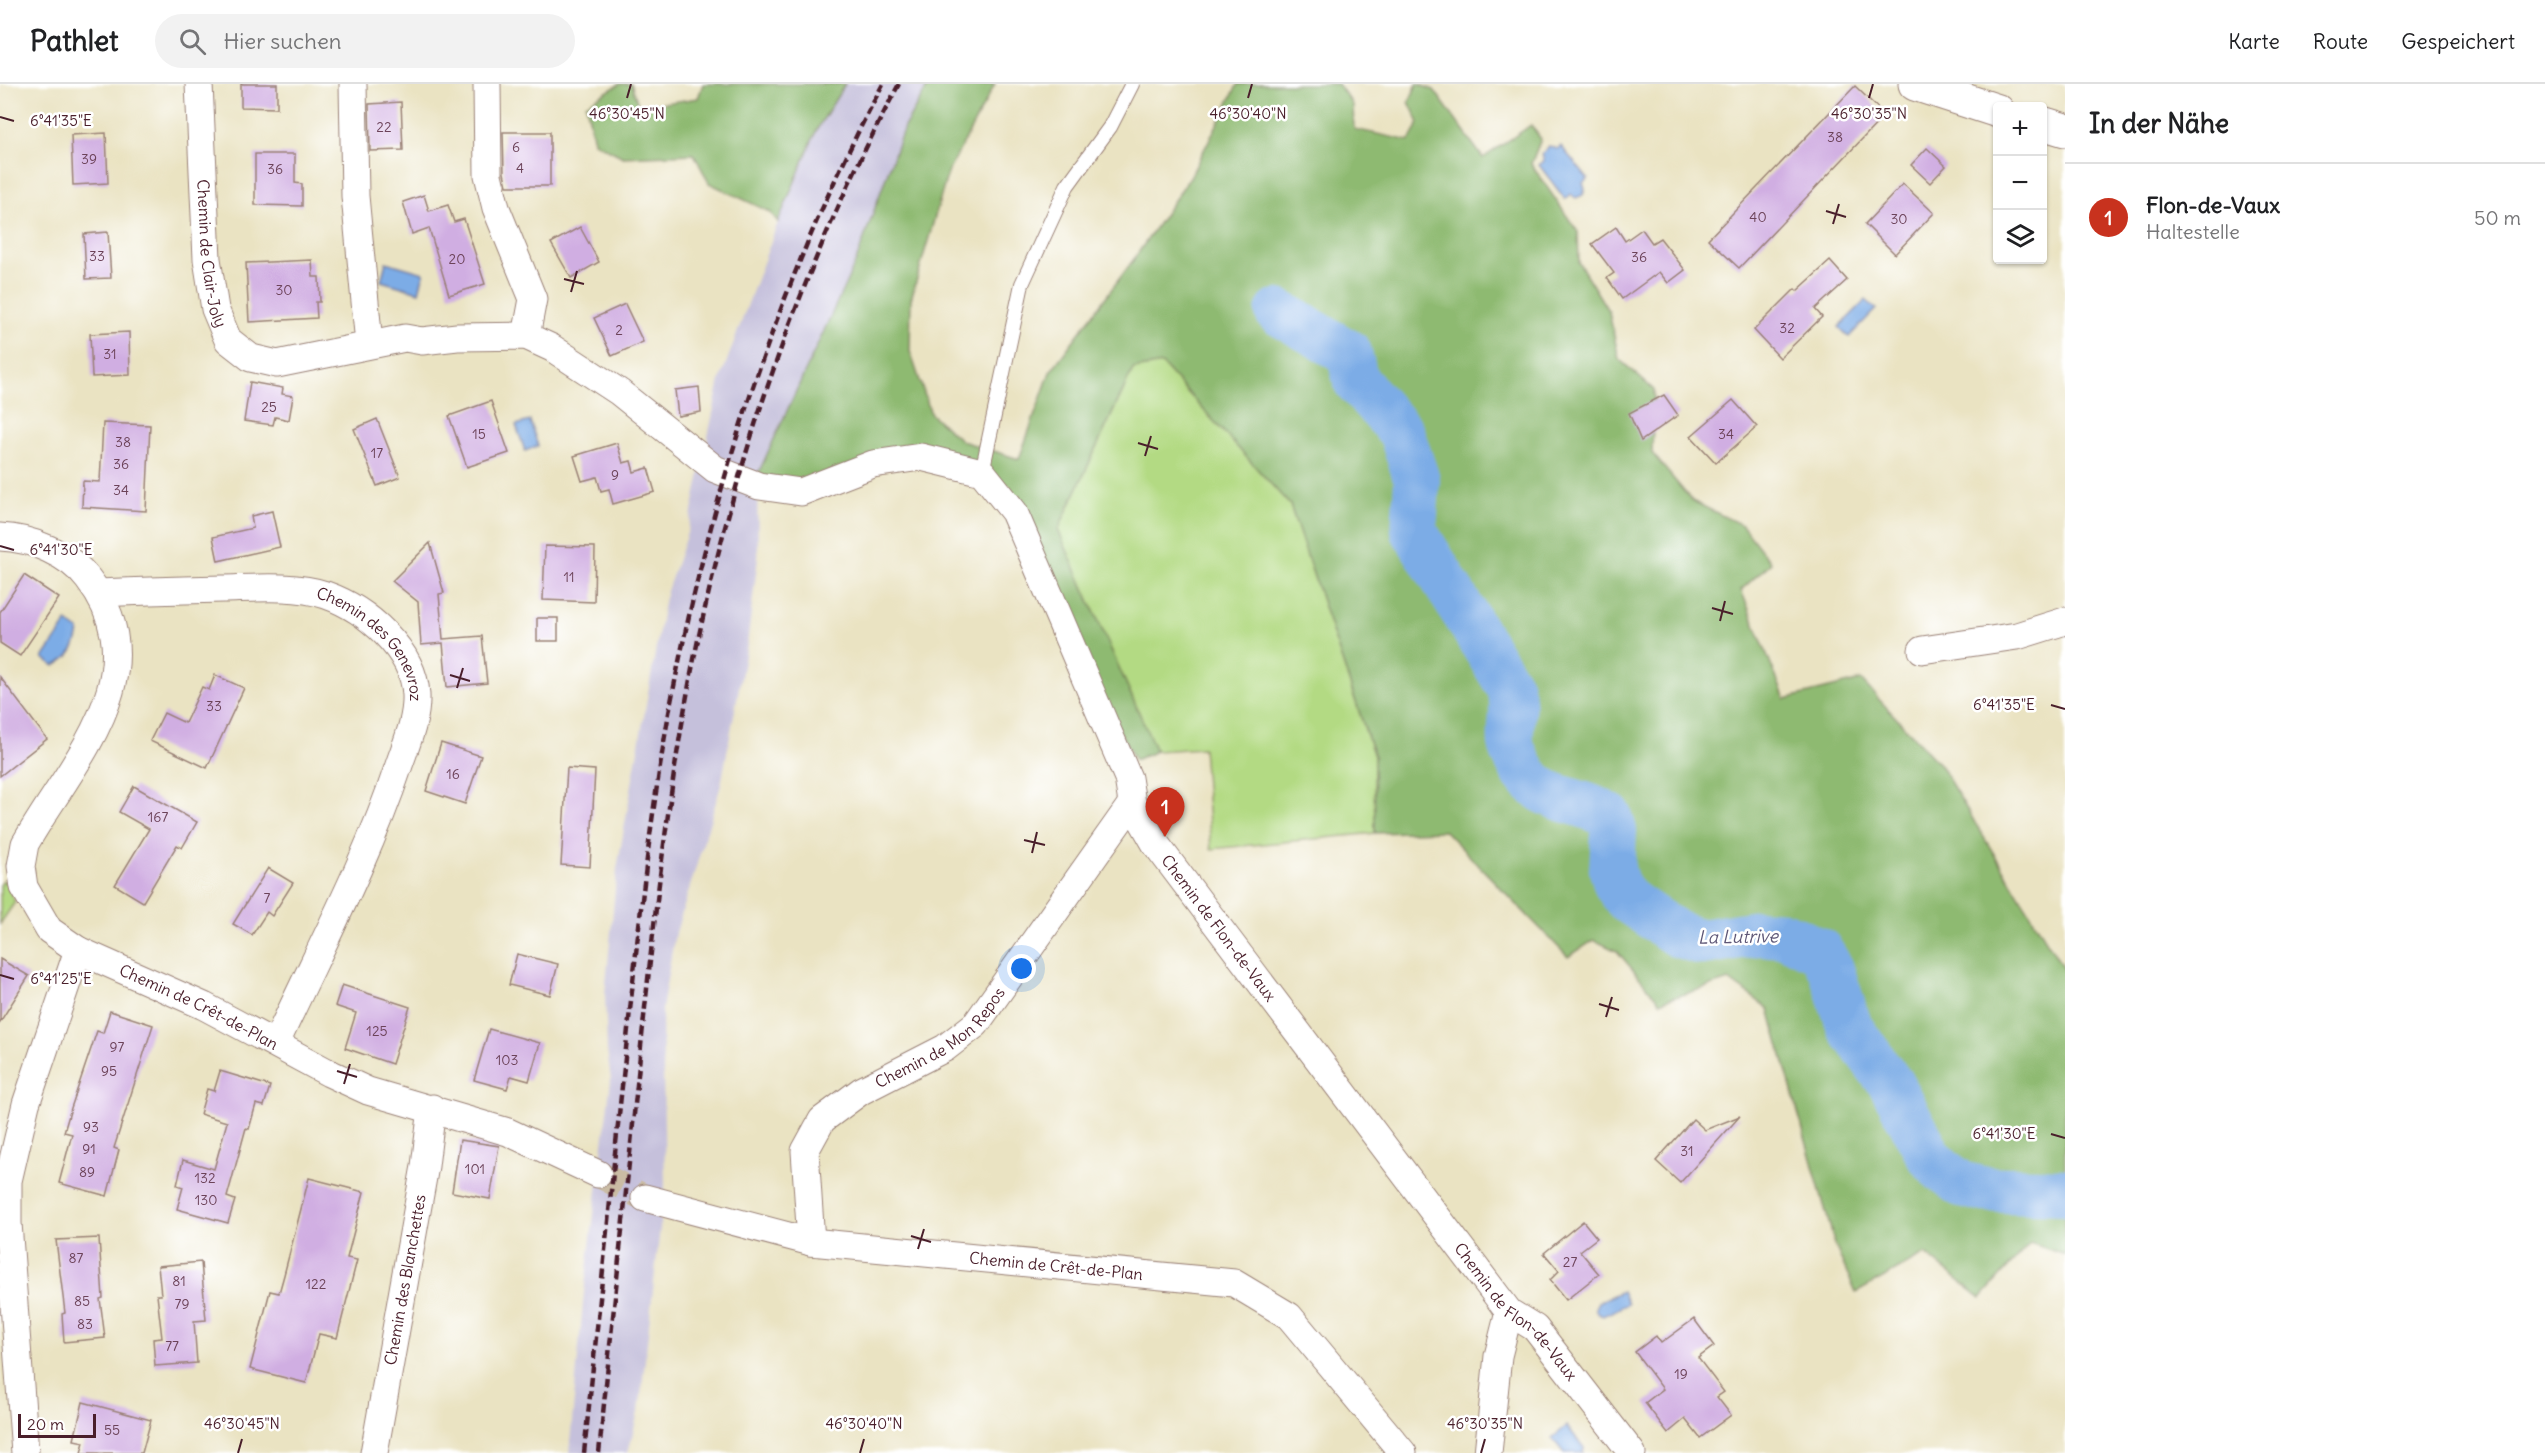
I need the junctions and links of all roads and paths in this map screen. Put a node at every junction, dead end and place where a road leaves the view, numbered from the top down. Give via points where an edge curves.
1 (199, 84) edge
2 (353, 84) edge
3 (487, 84) edge
4 (1132, 84) edge
5 (1915, 84) edge
6 (1993, 109) edge
7 (2047, 124) edge
8 (2065, 130) edge
9 (526, 336) junction
10 (369, 344) junction
11 (982, 472) junction
12 (0, 537) edge
13 (99, 593) junction
14 (2065, 621) edge
15 (1922, 651) dead end
16 (1132, 803) junction
17 (78, 950) junction
18 (276, 1043) junction
19 (432, 1108) junction
20 (598, 1174) tunnel mouth
21 (645, 1198) tunnel mouth
22 (811, 1242) junction
23 (1509, 1312) junction
24 (25, 1453) edge
25 (374, 1453) edge
26 (1402, 1453) edge
27 (1488, 1453) edge
28 (1632, 1453) edge

1 - 10 street, Chemin de Clair-Joly via 207,259 215,309 228,339 250,358 278,364
2 - 10 street via 355,196
3 - 9 street via 488,175 496,208 533,298
4 - 11 lane via 1110,127 1067,186 1022,284
5 - 6 street
7 - 8 street
9 - 10 street, Chemin de Clair-Joly via 422,341 405,338
9 - 11 street, Chemin de Clair-Joly via 552,348 619,392 716,469 759,486 801,492 873,464 921,457
11 - 16 street, Chemin de Flon-de-Vaux via 1014,512 1128,778
12 - 13 street via 28,540 67,559
13 - 17 street, Chemin de Crêt-de-Plan via 114,631 116,675 90,739 25,844 21,866 24,887 36,911 50,930
13 - 18 street, Chemin des Genevroz via 265,588 325,595 373,623 394,643 411,669 416,716 383,813
14 - 15 street via 2017,636
16 - 22 street, Chemin de Mon Repos via 976,1024 945,1048 861,1091 822,1120 805,1151
16 - 23 street, Chemin de Flon-de-Vaux via 1155,843
17 - 18 street, Chemin de Crêt-de-Plan
17 - 24 street via 26,1104 8,1182
18 - 19 street, Chemin de Crêt-de-Plan via 368,1091
19 - 20 street, Chemin de Crêt-de-Plan via 508,1132
19 - 25 street, Chemin des Blanchettes
21 - 22 street, Chemin de Crêt-de-Plan
22 - 26 street, Chemin de Crêt-de-Plan via 1234,1283 1289,1316
23 - 27 street via 1498,1356
23 - 28 street, Chemin de Flon-de-Vaux via 1535,1328

